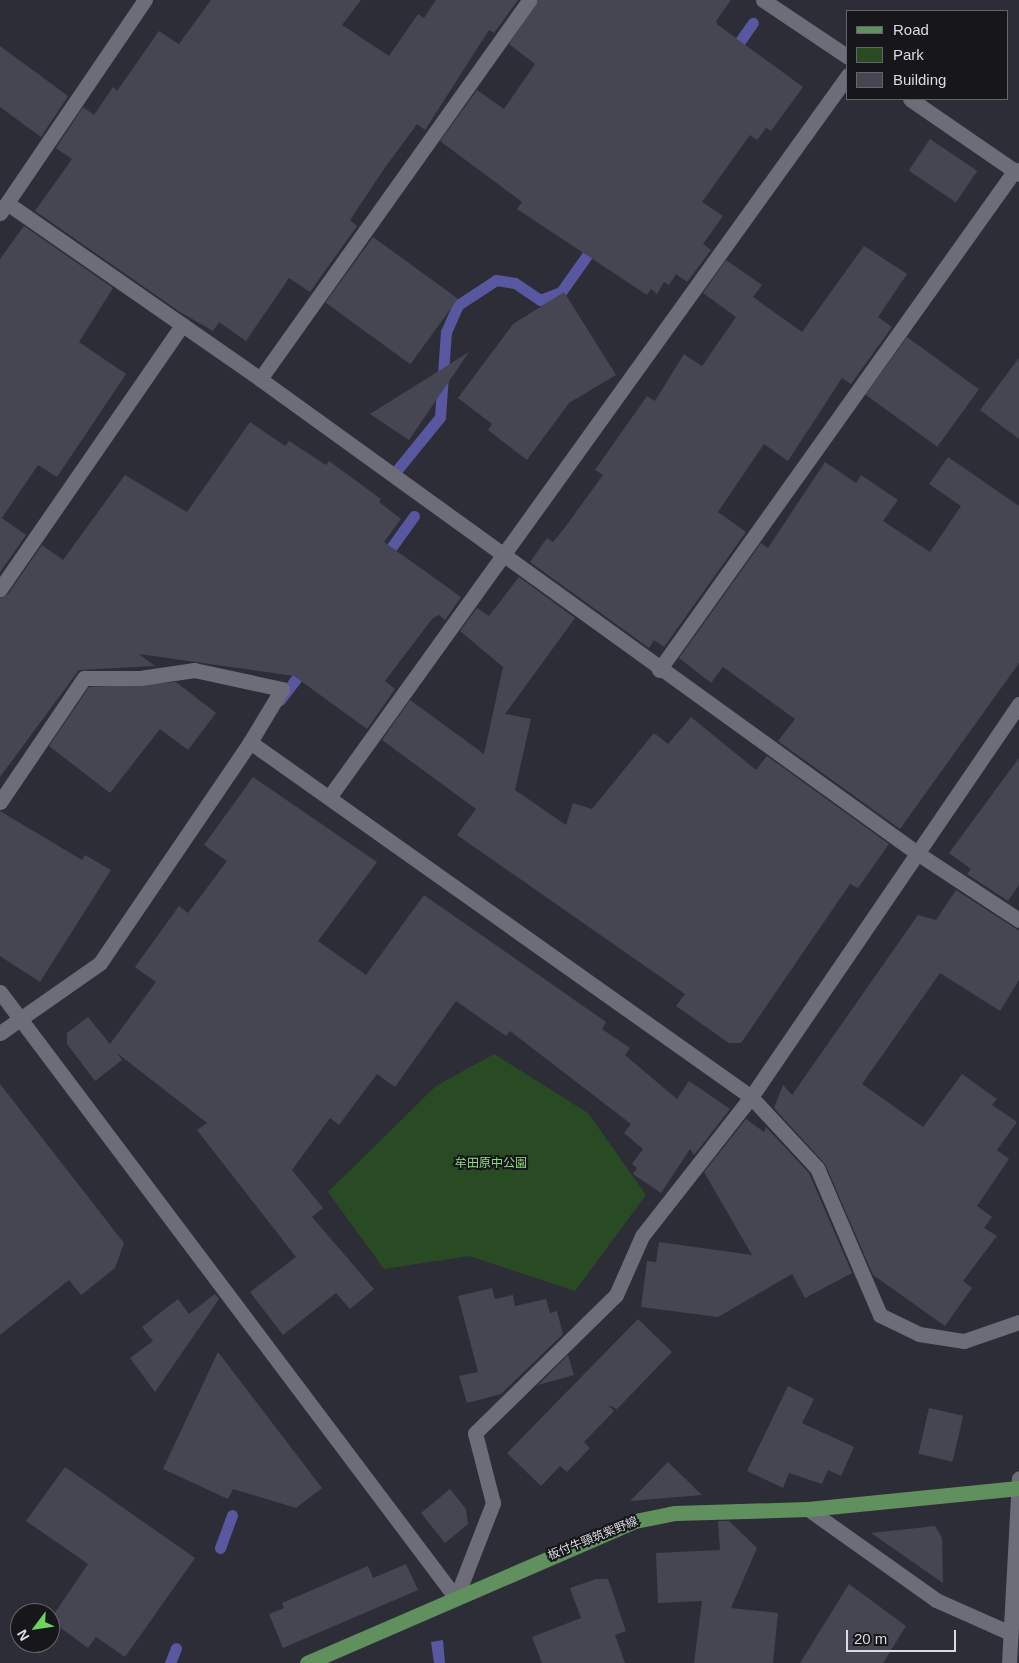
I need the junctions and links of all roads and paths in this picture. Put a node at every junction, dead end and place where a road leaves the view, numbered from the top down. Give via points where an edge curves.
1 (145, 0) edge
2 (529, 0) edge
3 (763, 0) edge
4 (846, 56) edge
5 (846, 78) edge
6 (911, 100) edge
7 (1017, 172) edge
8 (3, 208) edge
9 (182, 325) junction
10 (260, 379) junction
11 (501, 555) junction
12 (0, 589) edge
13 (658, 670) junction
14 (1019, 704) edge
15 (250, 742) junction
16 (330, 796) junction
17 (0, 802) edge
18 (917, 854) junction
19 (1019, 920) edge
20 (0, 992) edge
21 (20, 1017) junction
22 (0, 1033) edge
23 (751, 1097) junction
24 (1019, 1322) edge
25 (1018, 1485) edge
26 (808, 1509) junction
27 (456, 1598) junction
28 (1010, 1633) junction
29 (307, 1663) edge
30 (1009, 1663) edge

1 - 8 street
2 - 10 street
3 - 4 street
5 - 11 street
6 - 7 street
7 - 13 street
8 - 9 street
9 - 10 street
9 - 12 street
10 - 11 street
11 - 13 street
11 - 16 street
13 - 18 street
14 - 18 street
15 - 16 street
15 - 17 street via 282,689 194,670 140,678 84,678
15 - 21 street via 100,963
16 - 23 street
18 - 19 street
18 - 23 street
20 - 21 street
21 - 22 street
21 - 27 street
23 - 24 street via 817,1168 880,1315 919,1334 964,1341
23 - 27 street via 642,1236 616,1295 475,1433 493,1503
25 - 26 main road, 板付牛頸筑紫野線
25 - 28 street
26 - 27 main road, 板付牛頸筑紫野線 via 676,1513 636,1521
26 - 28 street via 936,1600
27 - 29 main road, 板付牛頸筑紫野線
28 - 30 street

